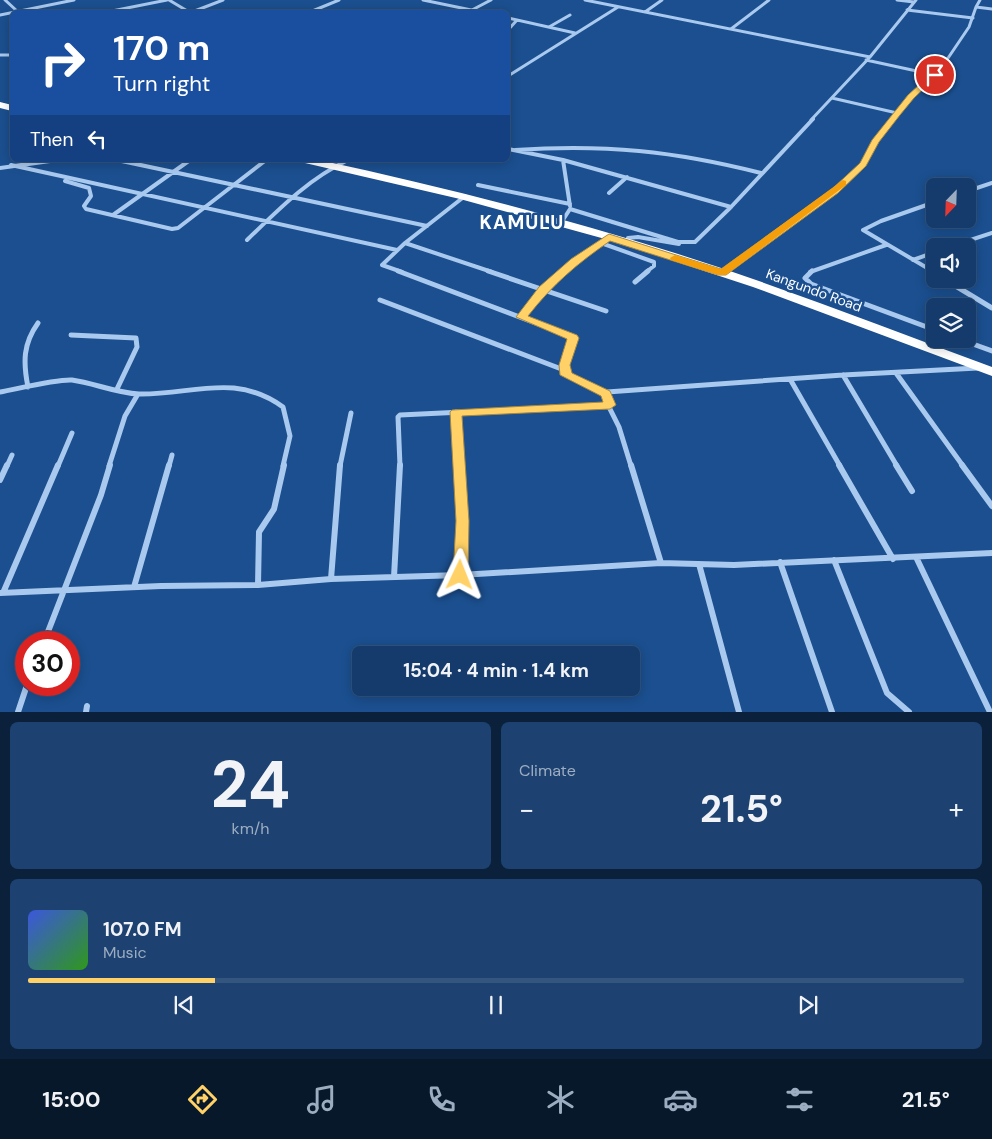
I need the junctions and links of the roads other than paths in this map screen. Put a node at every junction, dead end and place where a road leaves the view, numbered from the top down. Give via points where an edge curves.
1 (5, 0) edge
2 (74, 0) edge
3 (168, 0) edge
4 (223, 0) edge
5 (339, 0) edge
6 (423, 0) edge
7 (491, 0) edge
8 (585, 0) edge
9 (662, 0) edge
10 (769, 0) edge
11 (897, 0) edge
12 (980, 0) edge
13 (915, 1) edge
14 (618, 6) junction
15 (976, 7) junction
16 (992, 9) edge
17 (16, 10) edge
18 (22, 10) edge
19 (117, 10) edge
20 (186, 10) edge
21 (196, 10) edge
22 (315, 10) edge
23 (471, 10) joint
24 (907, 10) junction
25 (645, 12) junction
26 (570, 15) dead end
27 (510, 18) edge
28 (973, 18) junction
29 (517, 20) junction
30 (510, 28) edge
31 (549, 28) junction
32 (731, 29) junction
33 (575, 33) junction
34 (868, 59) junction
35 (510, 75) edge
36 (935, 75) junction
37 (832, 98) junction
38 (897, 113) junction
39 (510, 149) edge
40 (515, 150) junction
41 (563, 160) junction
42 (48, 162) edge
43 (126, 162) edge
44 (187, 162) edge
45 (263, 162) edge
46 (315, 162) edge
47 (343, 162) edge
48 (10, 165) junction
49 (334, 166) junction
50 (0, 168) edge
51 (174, 172) junction
52 (761, 173) junction
53 (627, 177) junction
54 (64, 182) dead end
55 (94, 183) junction
56 (992, 183) edge
57 (233, 184) junction
58 (478, 185) dead end
59 (89, 188) junction
60 (976, 188) edge
61 (143, 193) junction
62 (609, 193) dead end
63 (465, 196) junction
64 (294, 198) junction
65 (926, 205) edge
66 (204, 206) junction
67 (570, 207) junction
68 (731, 207) junction
69 (113, 215) junction
70 (268, 221) junction
71 (561, 224) junction
72 (426, 226) junction
73 (992, 233) edge
74 (976, 238) edge
75 (247, 240) dead end
76 (605, 240) junction
77 (405, 243) junction
78 (628, 243) junction
79 (686, 243) junction
80 (886, 245) junction
81 (397, 250) junction
82 (926, 255) edge
83 (913, 260) junction
84 (926, 268) edge
85 (722, 272) junction
86 (635, 282) dead end
87 (959, 288) edge
88 (543, 289) junction
89 (380, 300) dead end
90 (992, 308) edge
91 (606, 311) dead end
92 (522, 317) junction
93 (38, 323) dead end
94 (926, 327) edge
95 (71, 335) dead end
96 (976, 345) edge
97 (992, 351) edge
98 (986, 368) edge
99 (564, 370) junction
100 (992, 372) edge
101 (896, 373) junction
102 (843, 375) junction
103 (790, 380) junction
104 (28, 387) junction
105 (117, 389) junction
106 (0, 392) edge
107 (138, 394) junction
108 (606, 394) junction
109 (610, 405) junction
110 (456, 412) junction
111 (351, 413) dead end
112 (72, 433) dead end
113 (12, 455) dead end
114 (172, 456) dead end
115 (0, 480) edge
116 (912, 491) dead end
117 (992, 506) edge
118 (992, 553) edge
119 (916, 557) junction
120 (893, 559) junction
121 (834, 560) junction
122 (780, 562) junction
123 (661, 563) junction
124 (699, 564) junction
125 (460, 575) junction
126 (394, 577) junction
127 (332, 579) junction
128 (258, 585) junction
129 (134, 588) junction
130 (65, 590) junction
131 (2, 593) edge
132 (48, 631) edge
133 (24, 696) edge
134 (18, 712) edge
135 (738, 712) edge
136 (832, 712) edge
137 (910, 712) edge
138 (990, 712) edge

1 - 17 street
2 - 18 street
3 - 19 street
3 - 20 street
4 - 21 street
5 - 22 street
6 - 23 street
7 - 23 street
8 - 14 street
9 - 25 street
10 - 32 street
11 - 13 street
12 - 15 street
13 - 24 street
14 - 25 street
14 - 33 street
15 - 16 street
15 - 28 street
24 - 28 street
24 - 34 street
25 - 32 street
26 - 31 street
27 - 29 street
28 - 36 street
29 - 30 street
29 - 31 street
31 - 33 street
32 - 34 street
33 - 35 street
34 - 36 street
34 - 37 street
36 - 38 street
37 - 38 street
37 - 52 street
38 - 85 street via 863,164 835,191
39 - 40 street
40 - 41 street
40 - 52 street via 570,148 675,154
41 - 53 street
41 - 67 street
42 - 48 street
43 - 51 street
44 - 51 street
45 - 57 street
46 - 49 highway, Kangundo Road
47 - 49 street
48 - 50 street
48 - 55 street
49 - 63 highway, Kangundo Road
49 - 64 street
51 - 57 street
51 - 61 street
52 - 68 street
53 - 62 street
53 - 68 street
54 - 59 street
55 - 59 street
55 - 61 street
56 - 60 street
57 - 64 street
57 - 66 street
58 - 67 street
59 - 69 street via 91,196 84,208
61 - 66 street
61 - 69 street
63 - 71 highway, Kangundo Road
63 - 72 street
64 - 70 street
64 - 72 street
65 - 80 street via 863,230
66 - 69 street via 178,228 172,229
66 - 70 street
67 - 71 street
67 - 79 street
68 - 79 street via 698,240
70 - 75 street
70 - 81 street
71 - 76 highway, Kangundo Road
72 - 77 street
73 - 74 street
76 - 78 highway, Kangundo Road
76 - 86 street via 654,262 654,266
76 - 88 street
77 - 81 street
77 - 88 street
78 - 79 street via 628,238 638,237 672,244
78 - 85 highway, Kangundo Road
80 - 83 street
80 - 94 street via 810,272 805,278 811,284
81 - 92 street via 382,265
82 - 83 street
83 - 84 street
85 - 98 highway, Kangundo Road
87 - 90 street
88 - 91 street
88 - 92 street
89 - 99 street
92 - 99 street via 573,338
93 - 104 street via 29,334 22,357
95 - 105 street via 136,338 137,348
96 - 97 street
98 - 100 highway, Kangundo Road
98 - 101 street
99 - 108 street via 570,378
101 - 102 street
101 - 117 street
102 - 103 street
102 - 116 street
103 - 108 street via 610,391
103 - 120 street
104 - 105 street via 70,380
104 - 106 street
105 - 107 street
107 - 128 street via 247,388 268,396 282,407 290,436 274,509 259,532
107 - 130 street via 120,430 101,495
108 - 109 street
109 - 110 street
109 - 123 street
110 - 125 street via 463,521
110 - 126 street via 402,414 398,417 400,475
111 - 127 street via 339,471
112 - 131 street
113 - 115 street
114 - 129 street
118 - 119 street
119 - 120 street
119 - 138 street
120 - 121 street
121 - 122 street
121 - 137 street via 887,693
122 - 124 street
122 - 136 street
123 - 124 street
123 - 125 street
124 - 135 street
125 - 126 street
126 - 127 street
127 - 128 street
128 - 129 street
129 - 130 street
130 - 131 street
130 - 132 street
133 - 134 street

